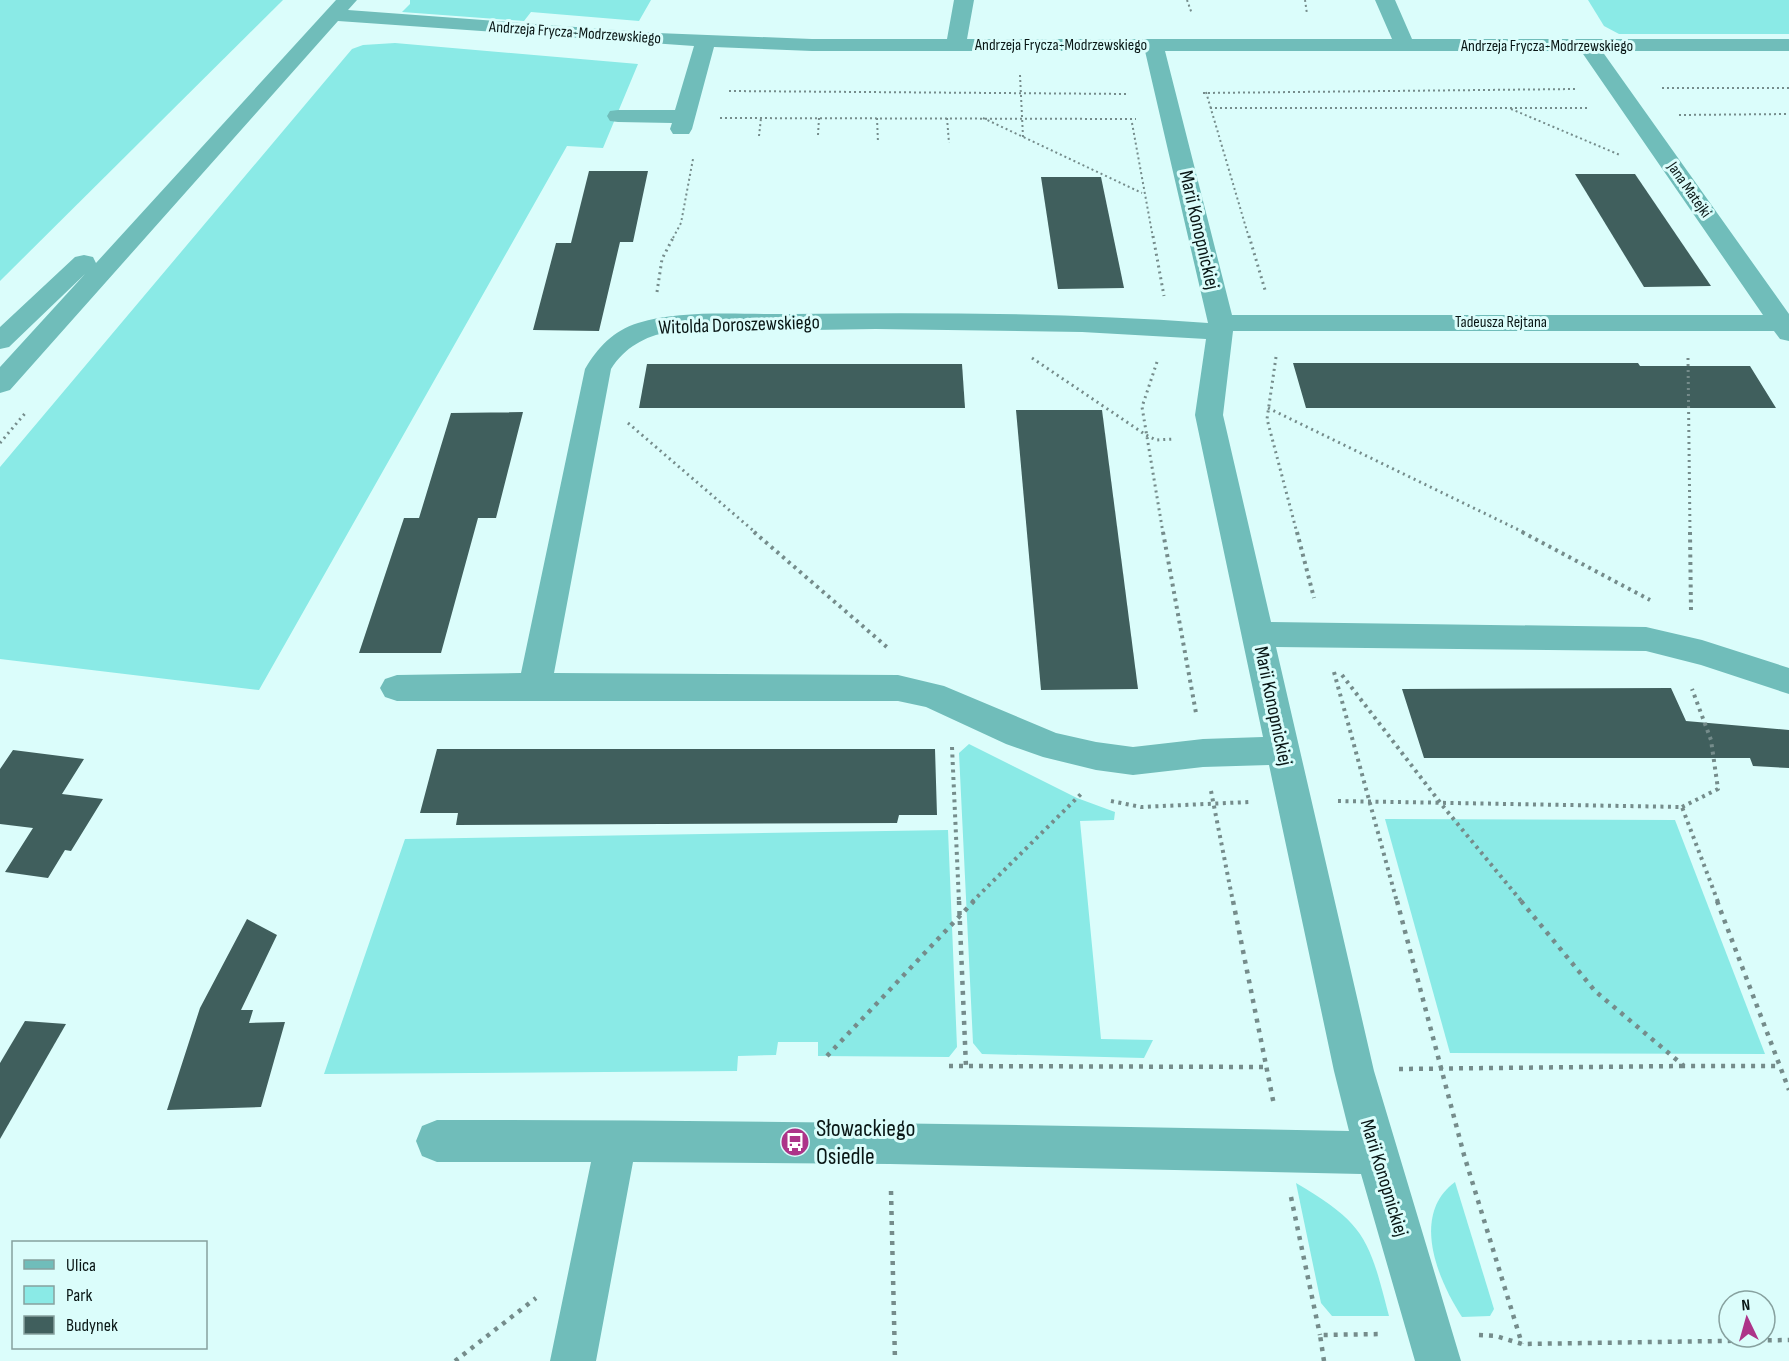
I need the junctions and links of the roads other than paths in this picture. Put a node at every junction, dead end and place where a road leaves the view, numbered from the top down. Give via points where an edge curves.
1 (964, 0) edge
2 (1385, 0) edge
3 (340, 7) edge
4 (705, 42) junction
5 (956, 45) junction
6 (1153, 45) junction
7 (1789, 45) edge
8 (1405, 46) junction
9 (1588, 46) junction
10 (246, 112) junction
11 (618, 116) dead end
12 (1220, 328) junction
13 (1785, 328) edge
14 (0, 341) edge
15 (0, 384) edge
16 (1258, 634) junction
17 (1789, 681) edge
18 (535, 686) junction
19 (397, 688) dead end
20 (1283, 750) junction
21 (437, 1141) dead end
22 (616, 1141) junction
23 (1374, 1153) junction
24 (1434, 1347) edge
25 (573, 1361) edge

1 - 5 street
2 - 8 street
3 - 4 street, Andrzeja Frycza-Modrzewskiego
3 - 10 street
4 - 5 street, Andrzeja Frycza-Modrzewskiego
4 - 11 street via 682,123
5 - 6 street, Andrzeja Frycza-Modrzewskiego
6 - 8 street, Andrzeja Frycza-Modrzewskiego
6 - 12 street, Marii Konopnickiej
7 - 9 street, Andrzeja Frycza-Modrzewskiego
8 - 9 street, Andrzeja Frycza-Modrzewskiego
9 - 13 street, Jana Matejki
10 - 14 street
10 - 15 street
12 - 13 street, Tadeusza Rejtana via 1275,322
12 - 16 street, Marii Konopnickiej via 1209,415
12 - 18 street, Witolda Doroszewskiego via 928,321 693,323 652,326 625,339 598,369
16 - 17 street via 1687,639
16 - 20 street, Marii Konopnickiej
18 - 19 street
18 - 20 street via 898,688 932,695 1018,735 1055,747 1133,761
20 - 23 street, Marii Konopnickiej
21 - 22 street
22 - 23 street
22 - 25 street
23 - 24 street, Marii Konopnickiej

